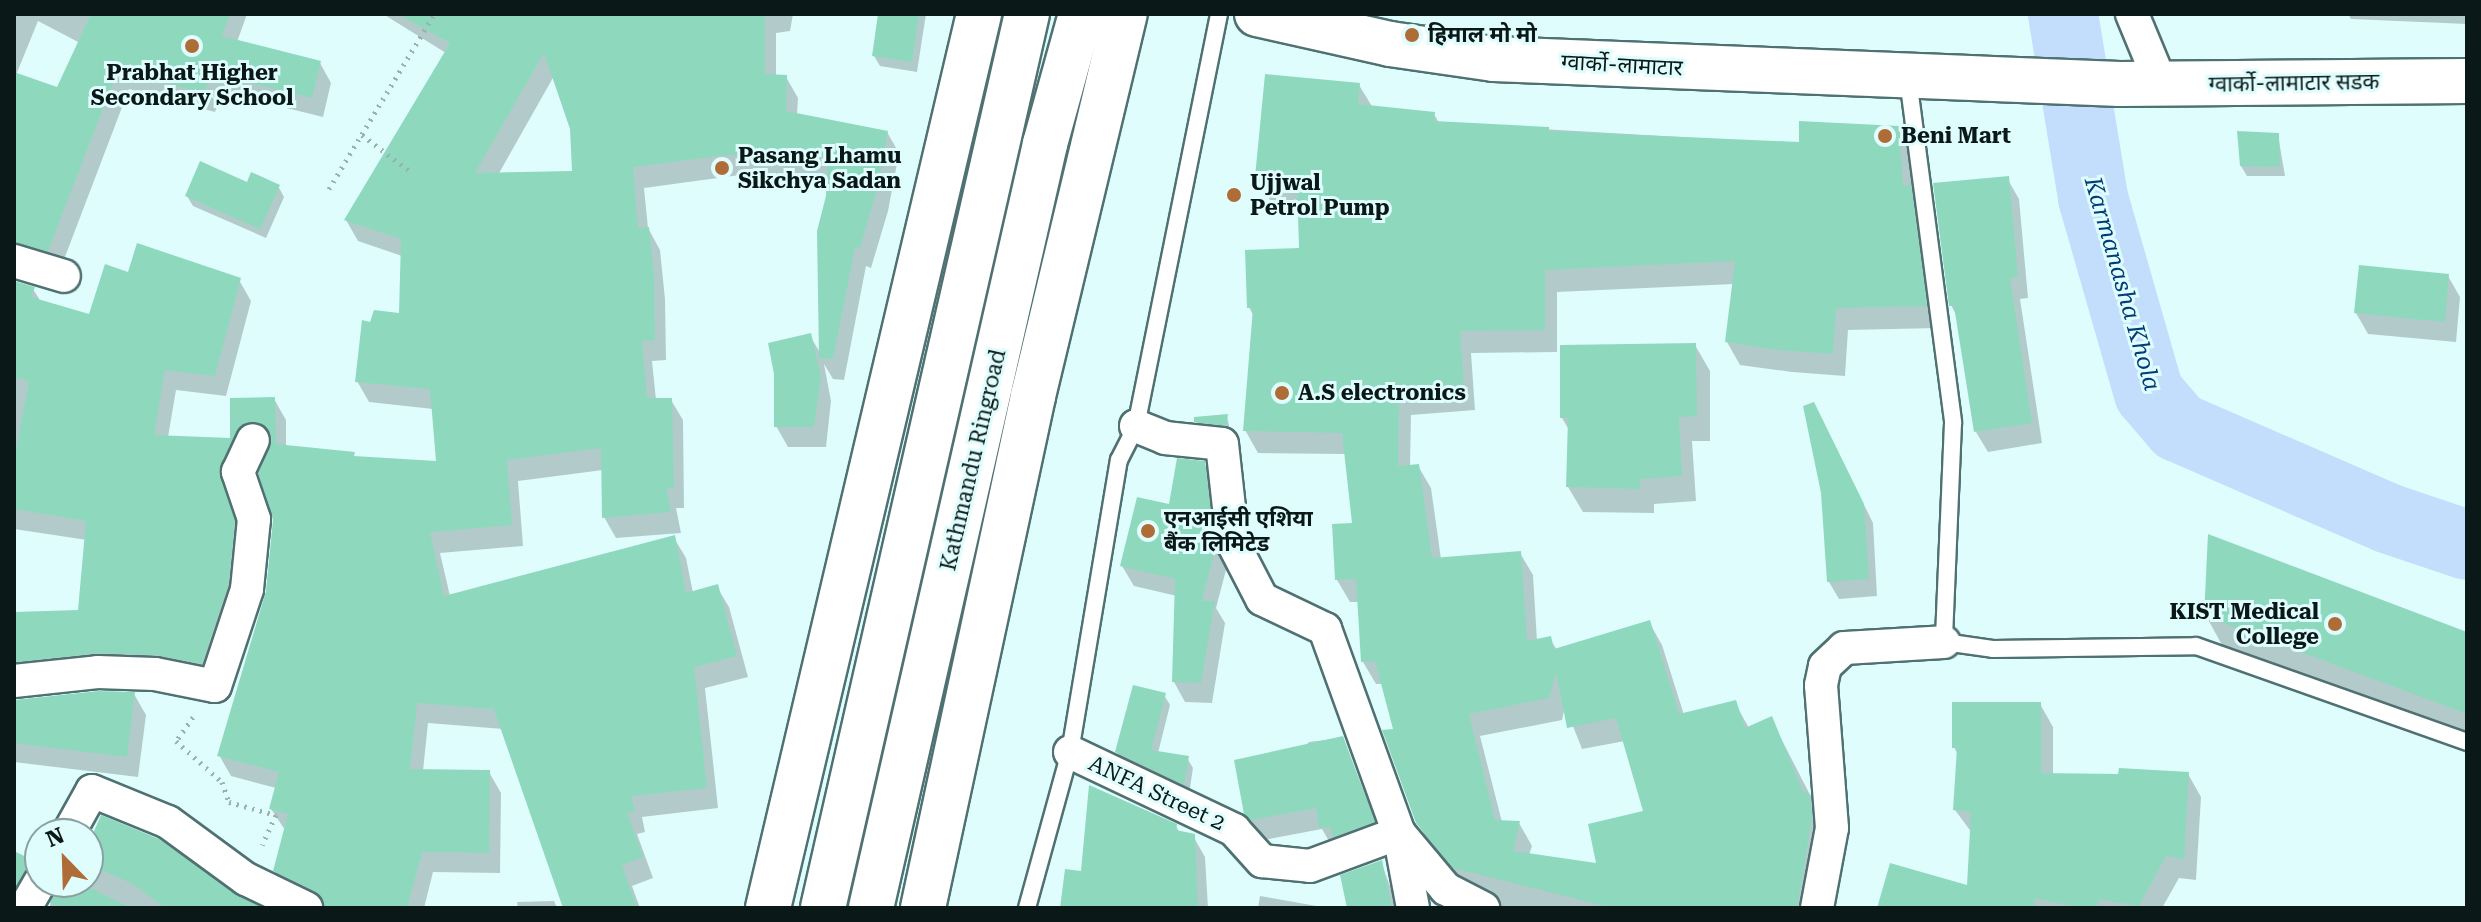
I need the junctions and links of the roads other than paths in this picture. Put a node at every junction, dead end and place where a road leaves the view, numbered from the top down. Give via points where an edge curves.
1 (979, 14) edge
2 (1027, 14) edge
3 (1081, 14) edge
4 (1125, 14) edge
5 (1219, 14) edge
6 (1257, 14) edge
7 (2132, 14) edge
8 (1908, 79) junction
9 (1991, 80) joint
10 (2467, 81) edge
11 (2141, 84) junction
12 (14, 261) edge
13 (64, 276) dead end
14 (1136, 426) junction
15 (253, 440) dead end
16 (1944, 642) junction
17 (14, 681) edge
18 (2467, 742) edge
19 (1070, 752) junction
20 (77, 818) edge
21 (1399, 833) junction
22 (306, 908) edge
23 (768, 908) edge
24 (823, 908) edge
25 (871, 908) edge
26 (923, 908) edge
27 (1027, 908) edge
28 (1413, 908) edge
29 (1483, 908) edge
30 (1817, 908) edge

1 - 23 main road
2 - 24 main road, Kathmandu Ringroad
3 - 25 main road, Kathmandu Ringroad via 1045,144
4 - 26 main road via 1033,396
5 - 14 lane
6 - 8 main road, ग्वार्को-लामाटार via 1390,44 1494,59
7 - 11 street
8 - 9 main road, ग्वार्को-लामाटार
8 - 16 lane via 1953,423
9 - 11 main road, ग्वार्को-लामाटार सडक
10 - 11 main road, ग्वार्को-लामाटार सडक
12 - 13 street
14 - 19 lane via 1119,460
14 - 21 street via 1165,438 1222,444 1233,543 1262,599 1325,629
15 - 17 street via 238,472 254,519 247,589 215,686 155,674 98,672
16 - 18 lane via 1993,649 2196,646
16 - 30 street via 1844,648 1825,666 1821,685 1832,828
19 - 21 street, ANFA Street 2 via 1234,830 1262,861 1310,866
19 - 27 lane
20 - 22 street via 92,791 168,822 246,879
21 - 28 street
21 - 29 street via 1446,889

